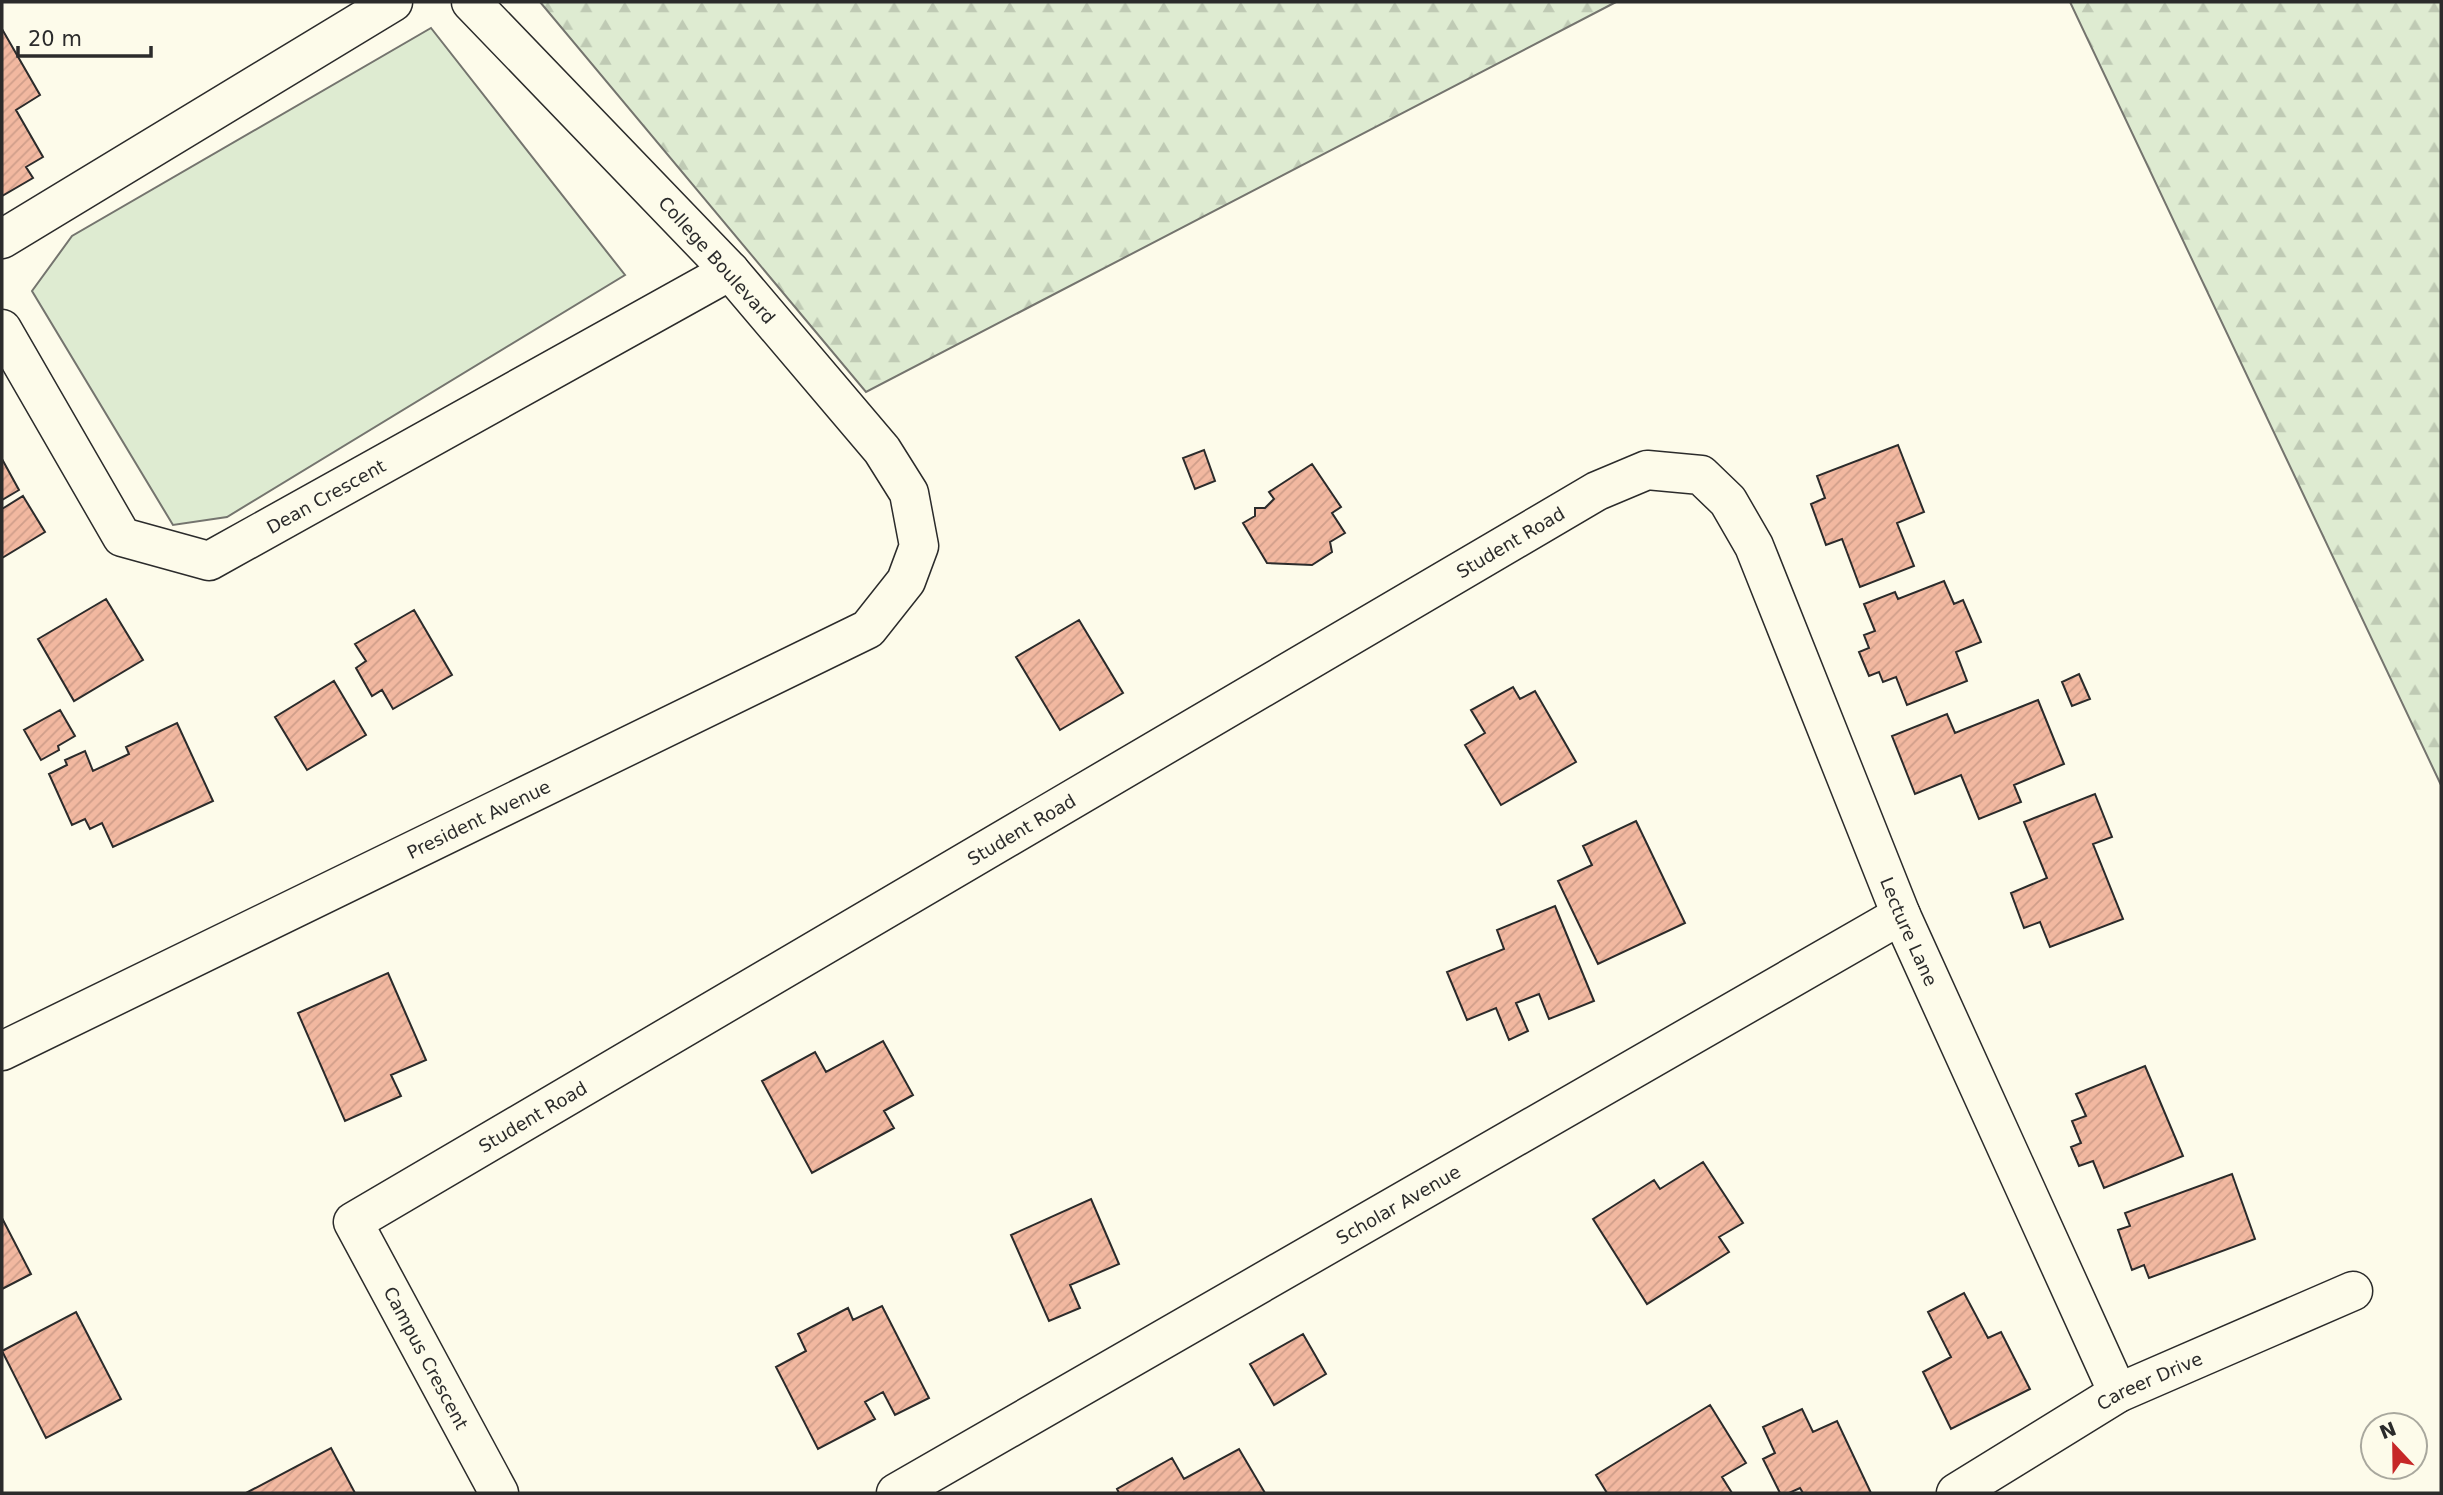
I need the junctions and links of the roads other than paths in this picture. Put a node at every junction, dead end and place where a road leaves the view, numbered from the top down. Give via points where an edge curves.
1 (393, 2) edge
2 (471, 2) edge
3 (2, 239) edge
4 (730, 271) junction
5 (2, 329) edge
6 (1701, 475) joint
7 (919, 546) joint
8 (1901, 915) junction
9 (2, 1051) edge
10 (353, 1222) joint
11 (2353, 1291) dead end
12 (2118, 1393) junction
13 (499, 1493) edge
14 (896, 1493) edge
15 (1956, 1493) edge

1 - 3 street
2 - 4 street, College Boulevard
4 - 5 street, Dean Crescent via 209,561 122,537
4 - 7 street, College Boulevard via 882,450 909,493
6 - 8 street, Lecture Lane via 1728,501 1754,546
6 - 10 street, Student Road via 1647,470 1597,491
7 - 9 street, President Avenue via 905,581 868,629
8 - 12 street, Lecture Lane
8 - 14 street, Scholar Avenue
10 - 13 street, Campus Crescent
11 - 12 street, Career Drive
12 - 15 street, Career Drive

